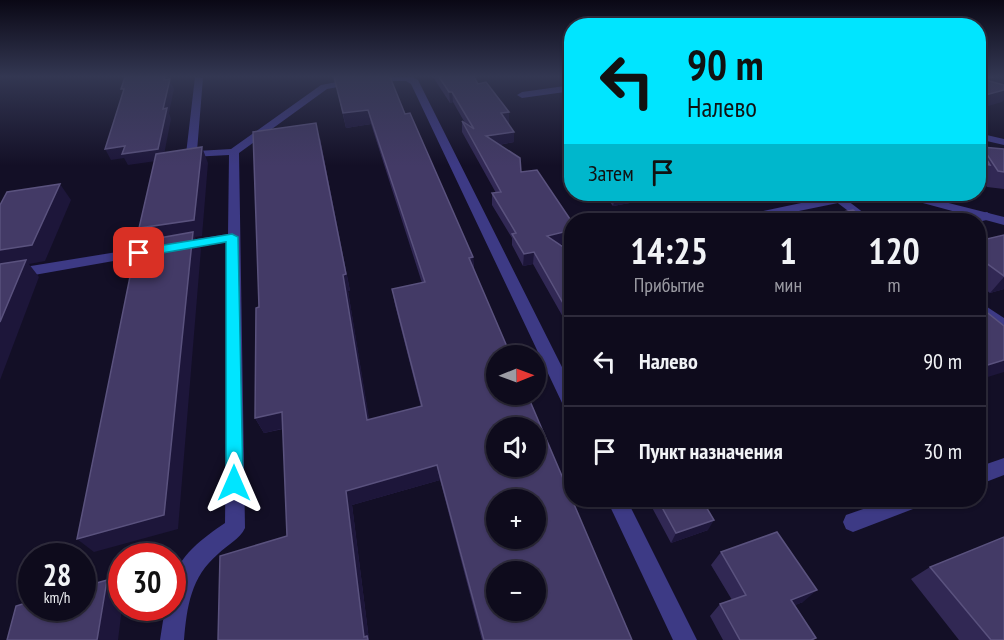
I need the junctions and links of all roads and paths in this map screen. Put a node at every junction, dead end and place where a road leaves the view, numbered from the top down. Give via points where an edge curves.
1 (196, 107) edge
2 (296, 107) edge
3 (427, 107) edge
4 (986, 138) edge
5 (1004, 142) edge
6 (234, 152) junction
7 (816, 201) edge
8 (842, 201) edge
9 (929, 201) edge
10 (767, 213) edge
11 (858, 213) edge
12 (975, 213) edge
13 (987, 216) edge
14 (1004, 221) edge
15 (232, 237) junction
16 (0, 276) edge
17 (986, 312) edge
18 (1004, 326) edge
19 (564, 389) edge
20 (1004, 466) edge
21 (986, 473) edge
22 (620, 507) edge
23 (895, 507) edge
24 (854, 522) dead end
25 (172, 640) edge
26 (685, 640) edge

1 - 6 street via 191,154
2 - 6 street
3 - 19 street
4 - 5 street
6 - 15 street
7 - 10 street
8 - 11 street
9 - 12 street
13 - 14 street
15 - 16 street
15 - 25 street via 235,528 216,540 189,568 177,596
17 - 18 street
20 - 21 street
22 - 26 street
23 - 24 street

